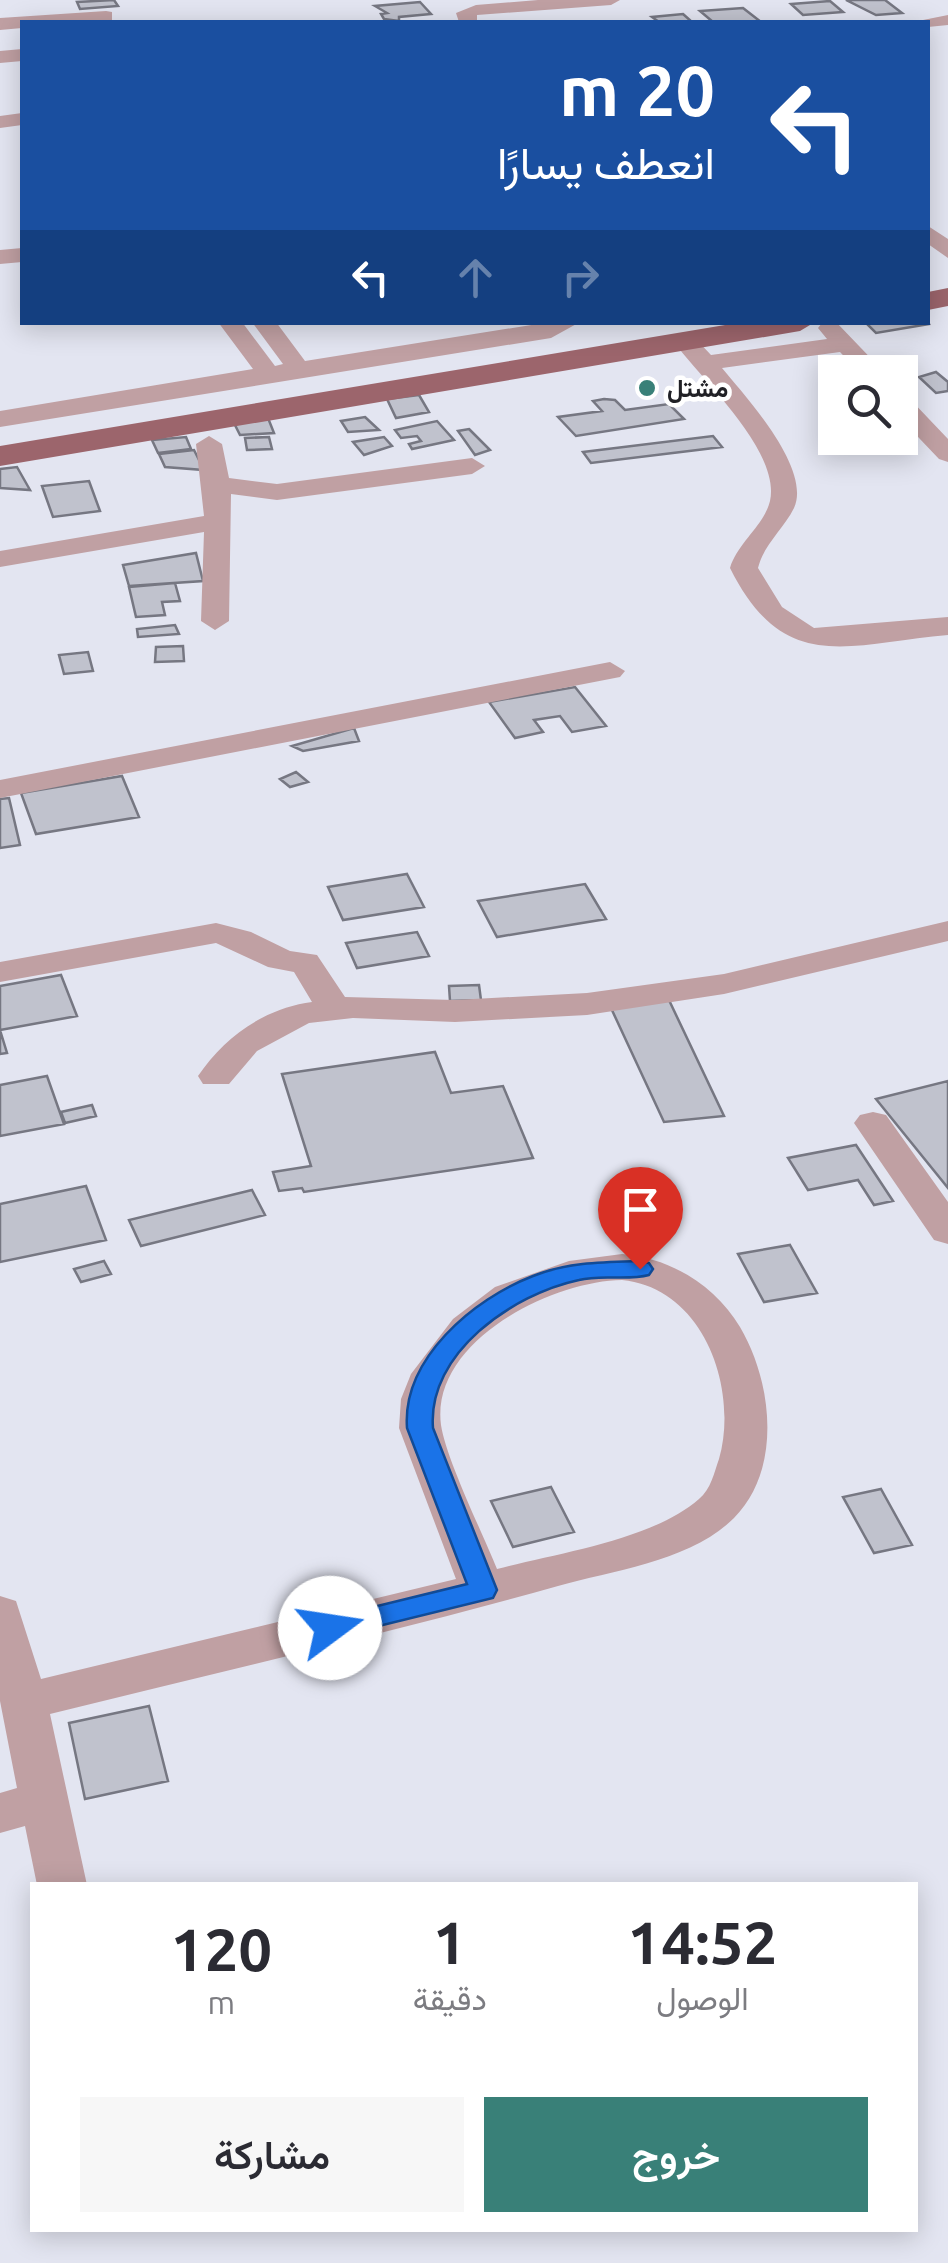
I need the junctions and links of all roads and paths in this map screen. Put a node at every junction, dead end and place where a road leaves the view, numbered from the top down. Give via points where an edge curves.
1 (611, 0) edge
2 (106, 16) dead end
3 (53, 20) edge
4 (462, 20) edge
5 (231, 325) edge
6 (265, 325) edge
7 (489, 325) edge
8 (563, 325) edge
9 (768, 325) edge
10 (828, 325) edge
11 (737, 328) edge
12 (845, 344) junction
13 (695, 352) junction
14 (856, 355) edge
15 (294, 363) junction
16 (264, 368) junction
17 (0, 404) edge
18 (0, 419) edge
19 (918, 422) edge
20 (209, 444) dead end
21 (948, 454) edge
22 (0, 456) edge
23 (472, 466) dead end
24 (218, 485) junction
25 (216, 522) junction
26 (0, 558) edge
27 (214, 621) dead end
28 (948, 626) edge
29 (610, 671) dead end
30 (0, 789) edge
31 (948, 931) edge
32 (0, 972) edge
33 (334, 1008) junction
34 (216, 1076) dead end
35 (873, 1124) dead end
36 (948, 1231) edge
37 (484, 1590) junction
38 (0, 1613) edge
39 (24, 1702) junction
40 (22, 1806) edge
41 (60, 1882) edge

1 - 4 street via 476,10
2 - 3 street
5 - 16 street
6 - 15 street
7 - 15 street
8 - 15 street
9 - 11 main road
10 - 12 street
11 - 13 main road
12 - 13 street
12 - 14 street
13 - 22 main road
13 - 28 street via 783,469 785,498 744,568 782,625 818,638
15 - 16 street
16 - 17 street
16 - 18 street
19 - 21 street
20 - 24 street
23 - 24 street via 277,492
24 - 25 street
25 - 26 street
25 - 27 street
29 - 30 street
31 - 33 street via 724,984 587,1004
32 - 33 street via 216,933 238,936 272,960 305,962
33 - 34 street via 300,1014 244,1043
35 - 36 street
37 - 37 street via 420,1428 424,1384 476,1320 540,1282 614,1267 640,1269 676,1286 728,1337 742,1366 749,1410 742,1457 724,1500 666,1539
37 - 39 street
38 - 39 street
39 - 40 street
40 - 41 street

